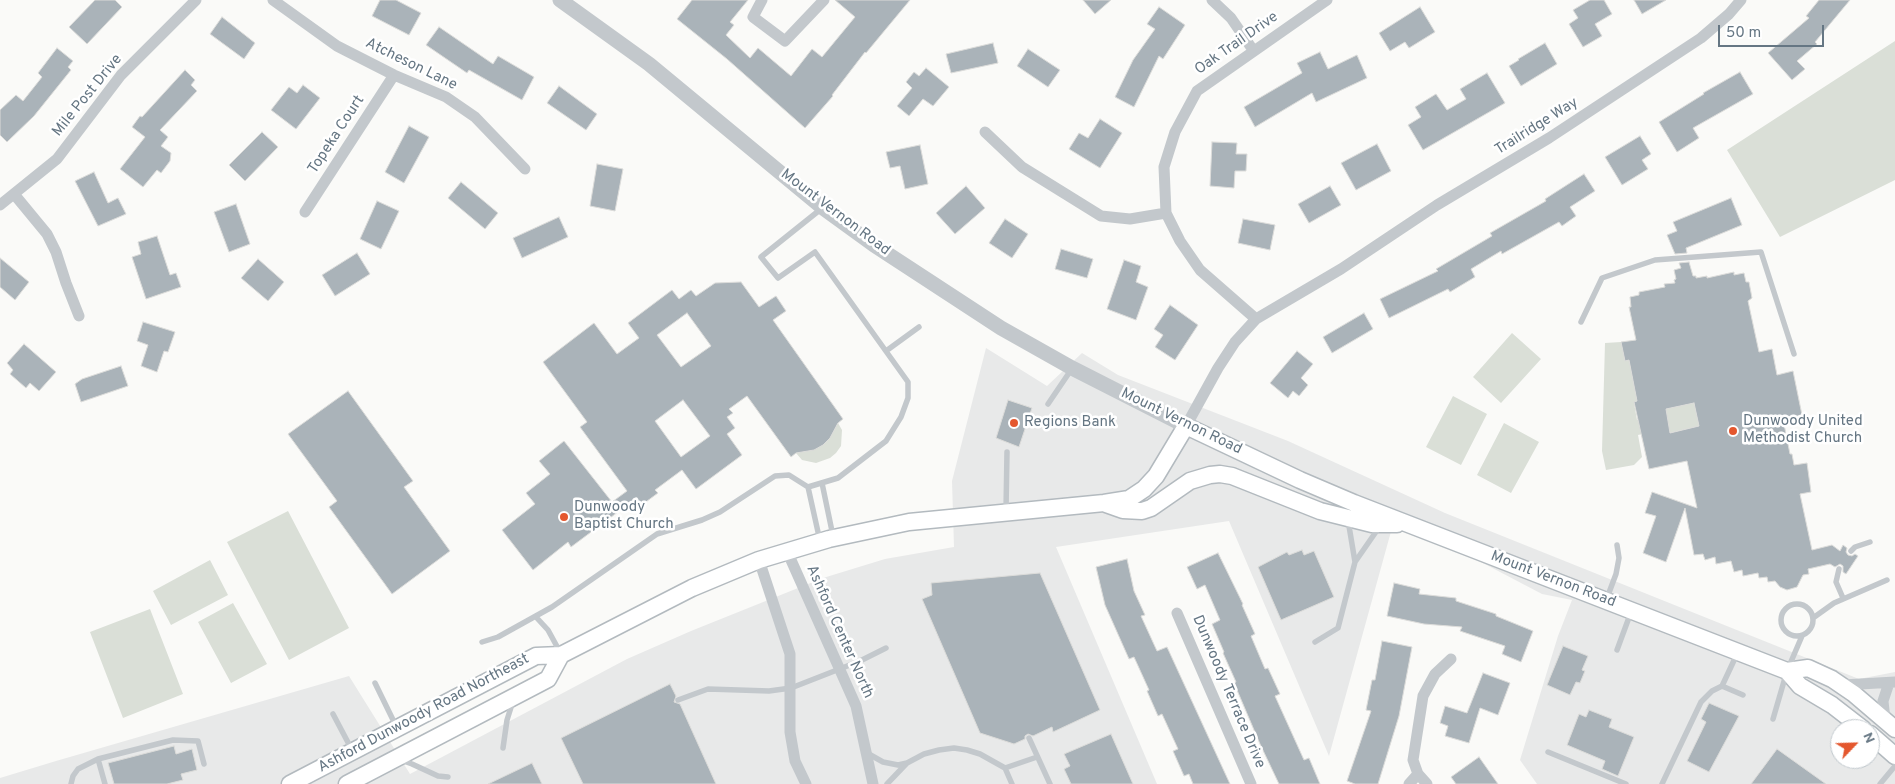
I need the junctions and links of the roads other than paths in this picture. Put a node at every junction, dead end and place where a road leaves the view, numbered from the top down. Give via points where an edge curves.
1 (196, 0) edge
2 (273, 0) edge
3 (560, 0) edge
4 (762, 0) edge
5 (824, 0) edge
6 (1212, 0) edge
7 (1327, 0) edge
8 (1741, 0) edge
9 (1253, 50) junction
10 (394, 75) junction
11 (985, 132) dead end
12 (525, 169) dead end
13 (14, 194) junction
14 (0, 205) edge
15 (823, 208) junction
16 (305, 212) dead end
17 (1166, 213) junction
18 (80, 316) dead end
19 (1256, 319) junction
20 (1581, 322) dead end
21 (920, 327) dead end
22 (886, 351) junction
23 (1794, 354) dead end
24 (1072, 368) junction
25 (1048, 404) dead end
26 (1186, 426) junction
27 (1007, 452) dead end
28 (822, 483) junction
29 (808, 487) junction
30 (1104, 503) junction
31 (1006, 512) junction
32 (1347, 518) junction
33 (1381, 524) junction
34 (1408, 524) junction
35 (827, 539) junction
36 (1870, 542) dead end
37 (1618, 545) dead end
38 (786, 551) junction
39 (1851, 551) dead end
40 (759, 560) junction
41 (1355, 562) junction
42 (1839, 569) dead end
43 (1886, 580) dead end
44 (1843, 598) junction
45 (1606, 600) junction
46 (1632, 610) junction
47 (1177, 613) dead end
48 (536, 617) junction
49 (1813, 618) junction
50 (1802, 636) junction
51 (482, 642) dead end
52 (1316, 642) dead end
53 (886, 648) dead end
54 (1617, 650) dead end
55 (1738, 652) junction
56 (561, 654) junction
57 (1451, 659) dead end
58 (840, 669) junction
59 (1787, 671) junction
60 (1892, 682) edge
61 (375, 683) dead end
62 (1722, 686) junction
63 (1843, 686) junction
64 (791, 688) junction
65 (1742, 695) dead end
66 (514, 696) junction
67 (678, 700) dead end
68 (333, 714) dead end
69 (1773, 719) dead end
70 (1851, 719) edge
71 (1890, 724) edge
72 (397, 728) junction
73 (1028, 738) dead end
74 (1880, 743) edge
75 (503, 748) dead end
76 (353, 750) junction
77 (865, 752) junction
78 (1548, 752) dead end
79 (1895, 756) edge
80 (1037, 757) junction
81 (98, 759) junction
82 (392, 759) junction
83 (907, 763) junction
84 (204, 764) dead end
85 (1895, 766) edge
86 (1005, 768) junction
87 (1418, 774) junction
88 (448, 777) dead end
89 (71, 784) edge
90 (105, 784) edge
91 (290, 784) edge
92 (347, 784) edge
93 (806, 784) edge
94 (873, 784) edge
95 (887, 784) edge
96 (1012, 784) edge
97 (1050, 784) edge
98 (1251, 784) edge
99 (1409, 784) edge
100 (1427, 784) edge
101 (1626, 784) edge
102 (1662, 784) edge
103 (1880, 784) edge

1 - 13 street, Mile Post Drive via 121,75 57,159
2 - 10 street, Atcheson Lane via 336,46
3 - 15 street, Mount Vernon Road via 663,75
4 - 5 street via 753,17 785,41
6 - 9 street via 1231,18
7 - 9 street, Oak Trail Drive
8 - 19 street, Trailridge Way via 1701,38 1549,138
9 - 17 street, Oak Trail Drive via 1197,91 1175,132 1164,166
10 - 12 street, Atcheson Lane via 446,97 475,117
10 - 16 street, Topeka Court
11 - 17 street via 1022,167 1101,216 1130,219
13 - 14 street, Mile Post Drive
13 - 18 street via 47,234
15 - 22 lane via 761,257 778,278 815,252
15 - 24 street, Mount Vernon Road via 874,246 1001,328
17 - 19 street, Oak Trail Drive via 1180,242 1200,270
19 - 26 street via 1235,342
20 - 23 lane via 1602,278 1655,260 1761,252
21 - 22 lane
22 - 28 lane via 908,382 908,398 901,417 886,441 838,478
24 - 25 lane
24 - 26 street, Mount Vernon Road
26 - 30 main road, Ashford Dunwoody Road Northeast via 1156,476 1144,489 1129,499
26 - 34 main road, Mount Vernon Road via 1300,480
27 - 31 lane
28 - 29 lane
28 - 35 lane
29 - 35 lane
29 - 48 lane via 789,475 775,476 720,512 657,534
30 - 31 main road, Ashford Dunwoody Road Northeast
30 - 32 main road via 1142,512 1190,481 1220,474 1320,512
31 - 35 main road, Ashford Dunwoody Road Northeast via 909,522
32 - 33 main road
32 - 41 lane
33 - 34 main road
33 - 41 lane
34 - 45 main road, Mount Vernon Road
35 - 38 main road, Ashford Dunwoody Road Northeast
36 - 39 lane
37 - 45 lane via 1616,574
38 - 40 main road, Ashford Dunwoody Road Northeast
38 - 58 street, Ashford Center North
40 - 56 main road, Ashford Dunwoody Road Northeast via 692,588
40 - 64 street via 787,642
41 - 52 lane via 1338,628
42 - 44 lane via 1836,582
43 - 44 lane
44 - 49 lane
45 - 46 main road, Mount Vernon Road
46 - 54 lane
46 - 55 main road, Mount Vernon Road
47 - 98 street, Dunwoody Terrace Drive
48 - 51 lane
48 - 56 lane via 548,630
49 - 50 lane via 1811,630
49 - 50 lane via 1810,610 1801,604 1790,606 1783,613 1782,624 1787,633
50 - 59 lane
53 - 58 lane
55 - 59 main road, Mount Vernon Road
55 - 62 lane
56 - 66 main road, Ashford Dunwoody Road Northeast via 548,679
56 - 72 main road, Ashford Dunwoody Road Northeast via 536,656
57 - 87 street via 1435,674 1423,696 1413,760
58 - 64 lane
58 - 77 street, Ashford Center North via 856,706
59 - 63 main road via 1808,668
59 - 69 lane
59 - 70 main road, Mount Vernon Road via 1800,686
60 - 63 street
60 - 71 street via 1883,701
61 - 72 lane
62 - 65 lane
62 - 102 lane via 1702,702
63 - 71 main road
64 - 67 lane via 769,691 708,689
64 - 93 street via 792,751
66 - 75 lane
66 - 82 main road, Ashford Dunwoody Road Northeast
68 - 76 lane
72 - 76 main road, Ashford Dunwoody Road Northeast
73 - 80 lane
74 - 79 main road
76 - 91 main road, Ashford Dunwoody Road Northeast
77 - 83 lane via 883,762
77 - 94 street, Ashford Center North
78 - 101 lane
80 - 86 lane
80 - 97 lane
81 - 84 lane via 173,740 198,740
81 - 89 lane via 78,769
81 - 90 lane
82 - 88 lane
82 - 92 main road, Ashford Dunwoody Road Northeast
83 - 86 lane via 924,754 954,748 980,754
83 - 95 lane
85 - 103 lane
86 - 96 lane
87 - 99 street
87 - 100 street

